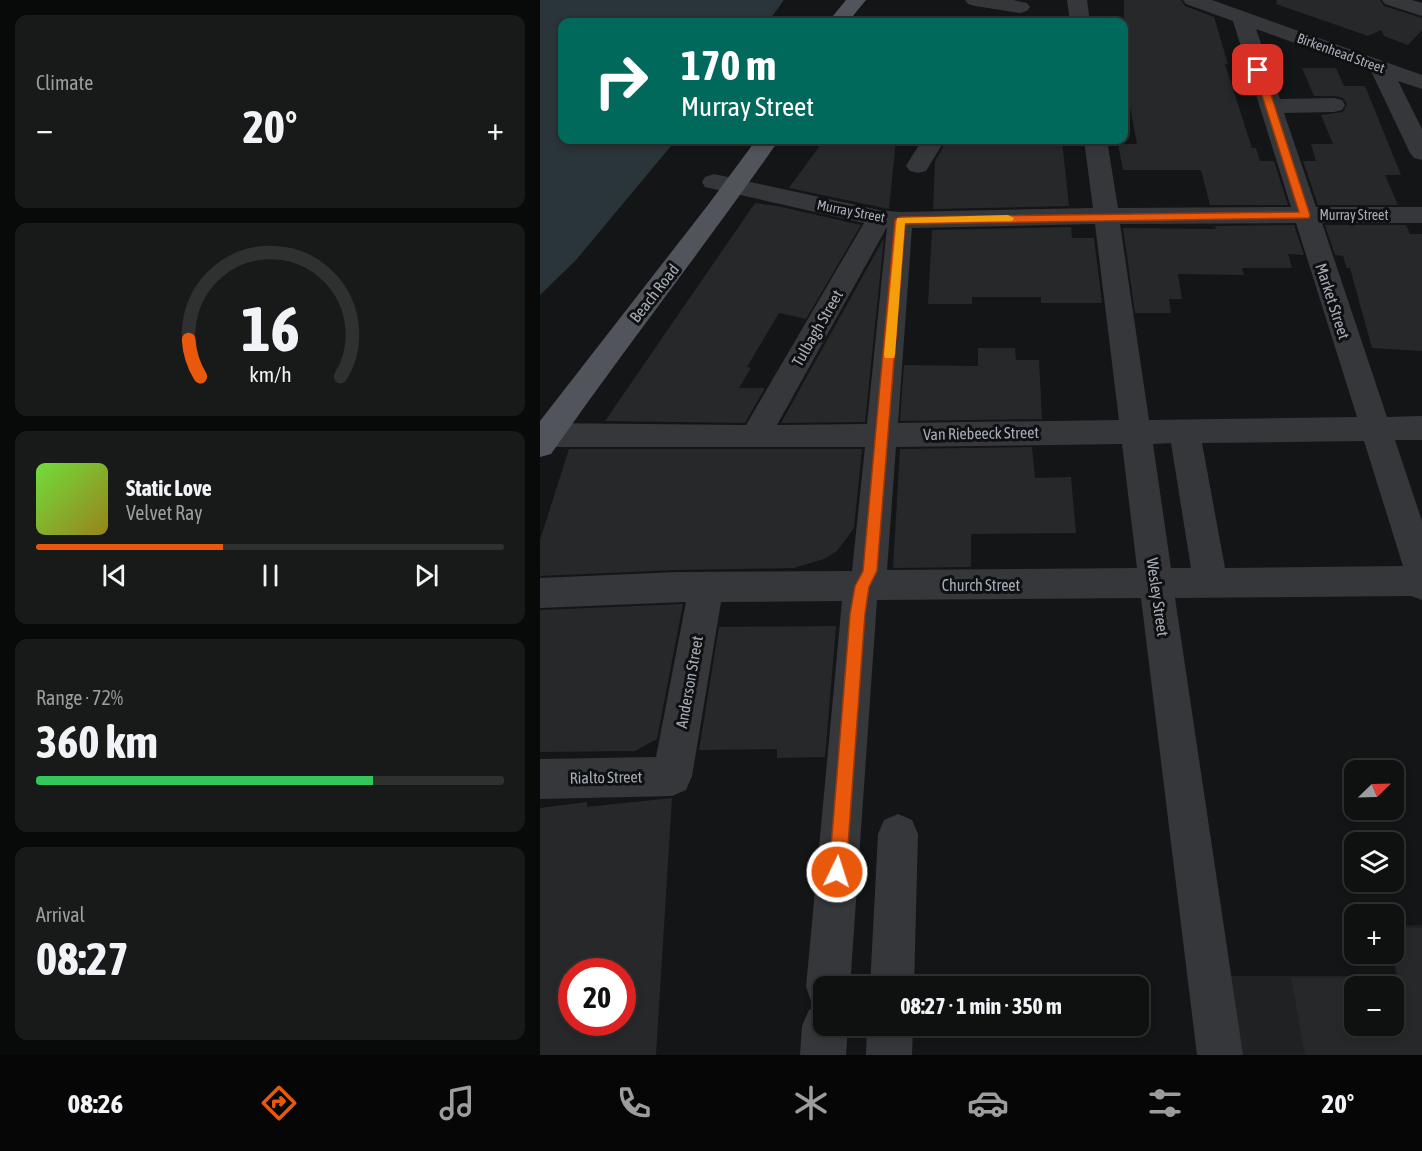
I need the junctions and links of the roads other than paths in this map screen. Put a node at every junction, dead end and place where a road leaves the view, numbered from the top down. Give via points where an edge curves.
1 (856, 0) edge
2 (870, 0) edge
3 (975, 0) edge
4 (1077, 0) edge
5 (1193, 0) edge
6 (1392, 0) edge
7 (1026, 3) edge
8 (1422, 10) edge
9 (841, 18) edge
10 (855, 18) edge
11 (1006, 18) edge
12 (1079, 18) edge
13 (1242, 18) junction
14 (1380, 67) junction
15 (1422, 82) edge
16 (1334, 105) dead end
17 (1270, 106) junction
18 (745, 144) edge
19 (763, 144) edge
20 (931, 144) edge
21 (1097, 144) edge
22 (1422, 153) edge
23 (918, 166) dead end
24 (724, 184) junction
25 (1305, 215) junction
26 (1422, 215) edge
27 (1107, 216) junction
28 (890, 219) junction
29 (1375, 429) junction
30 (1422, 429) edge
31 (1135, 431) junction
32 (1184, 431) junction
33 (541, 433) edge
34 (883, 435) junction
35 (755, 437) junction
36 (1211, 582) junction
37 (1422, 582) edge
38 (1156, 584) junction
39 (862, 586) junction
40 (706, 587) junction
41 (540, 593) edge
42 (672, 776) joint
43 (540, 779) edge
44 (898, 834) dead end
45 (829, 976) edge
46 (892, 976) edge
47 (824, 1036) edge
48 (890, 1036) edge
49 (823, 1055) edge
50 (889, 1055) edge
51 (1220, 1055) edge

1 - 9 main road
2 - 10 main road
3 - 7 street
4 - 12 street
5 - 13 street, Birkenhead Street
6 - 8 street
7 - 11 street
13 - 14 street, Birkenhead Street
13 - 17 street, Market Street
14 - 15 street, Birkenhead Street
14 - 22 street
16 - 17 street
17 - 25 street, Market Street
18 - 24 main road, Beach Road
19 - 24 main road, Beach Road
20 - 23 street
21 - 27 street, Wesley Street
24 - 28 street, Murray Street
24 - 33 main road, Beach Road
25 - 26 street, Murray Street
25 - 27 street, Murray Street
25 - 29 street, Market Street
27 - 28 street, Murray Street
27 - 31 street, Wesley Street
28 - 34 street
28 - 35 street, Tulbagh Street
29 - 30 street, Van Riebeeck Street
29 - 32 street, Van Riebeeck Street
29 - 37 street, Market Street via 1420,565
31 - 32 street, Van Riebeeck Street
31 - 34 street, Van Riebeeck Street
31 - 38 street, Wesley Street
32 - 36 street
33 - 35 street, Van Riebeeck Street
34 - 35 street, Van Riebeeck Street
34 - 39 street via 870,571
36 - 37 street, Church Street
36 - 38 street, Church Street
38 - 39 street, Church Street
38 - 51 street, Wesley Street
39 - 40 street, Church Street
39 - 45 street
40 - 41 street, Church Street
40 - 42 street, Anderson Street
42 - 43 street, Rialto Street
44 - 46 street
47 - 49 street
48 - 50 street

